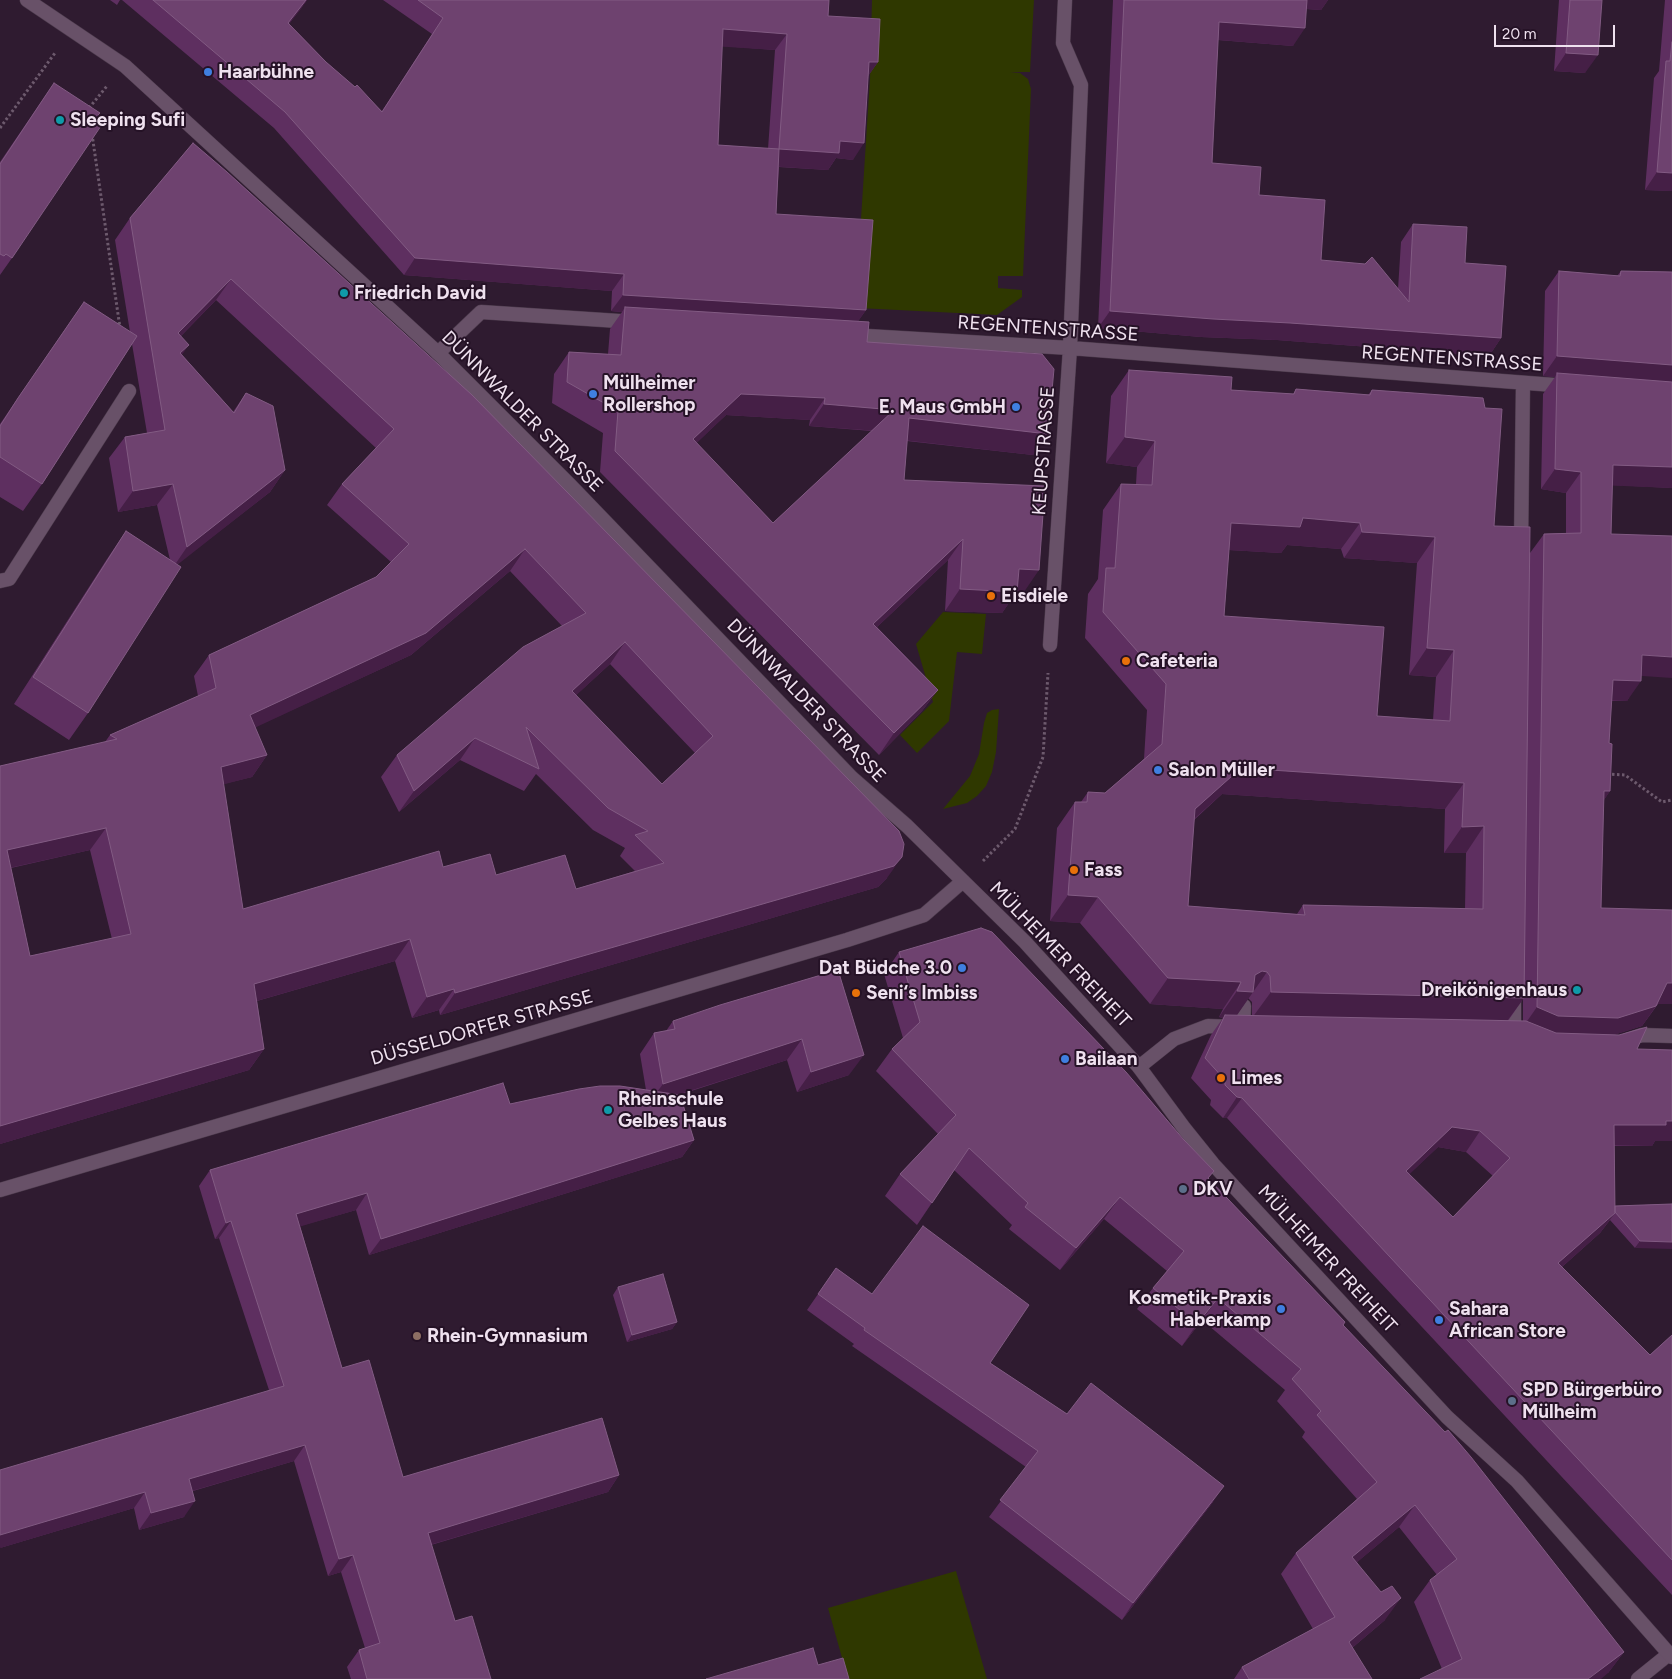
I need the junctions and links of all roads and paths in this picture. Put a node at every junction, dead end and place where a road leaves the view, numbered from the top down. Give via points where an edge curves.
1 (27, 0) edge
2 (1065, 0) edge
3 (71, 30) junction
4 (125, 66) junction
5 (90, 117) edge
6 (91, 127) edge
7 (0, 128) edge
8 (650, 323) edge
9 (121, 332) edge
10 (840, 334) edge
11 (1070, 348) junction
12 (438, 353) junction
13 (1523, 383) junction
14 (1583, 388) edge
15 (129, 391) dead end
16 (1521, 558) edge
17 (0, 581) edge
18 (1050, 645) joint
19 (1606, 774) edge
20 (1672, 800) edge
21 (963, 881) junction
22 (1515, 980) edge
23 (1244, 1006) edge
24 (1243, 1027) junction
25 (1260, 1028) edge
26 (1672, 1036) edge
27 (1528, 1039) edge
28 (1614, 1044) edge
29 (1139, 1067) junction
30 (0, 1190) edge
31 (1670, 1655) edge
32 (1638, 1679) edge

1 - 3 street, DÜNNWALDER STRASSE
2 - 11 street, KEUPSTRASSE via 1063,43 1081,85
3 - 4 street, DÜNNWALDER STRASSE
3 - 7 path
4 - 5 path via 88,108
4 - 12 street, DÜNNWALDER STRASSE
6 - 9 path
8 - 12 street via 481,312
10 - 11 street, REGENTENSTRASSE
11 - 13 street, REGENTENSTRASSE
11 - 18 street, KEUPSTRASSE
12 - 21 street, DÜNNWALDER STRASSE via 852,778
13 - 14 street, REGENTENSTRASSE
13 - 16 street
15 - 17 street via 9,579
18 - 21 path via 1043,757 1015,829
19 - 20 path via 1625,775 1662,802
21 - 29 street, MÜLHEIMER FREIHEIT via 1025,942
21 - 30 street, DÜSSELDORFER STRASSE via 924,915 828,946
22 - 27 street via 1509,1033
23 - 24 street
24 - 25 street
24 - 29 street via 1208,1026 1174,1039
26 - 28 street via 1642,1036
29 - 31 street, MÜLHEIMER FREIHEIT via 1213,1164 1447,1417 1517,1481
31 - 32 street

